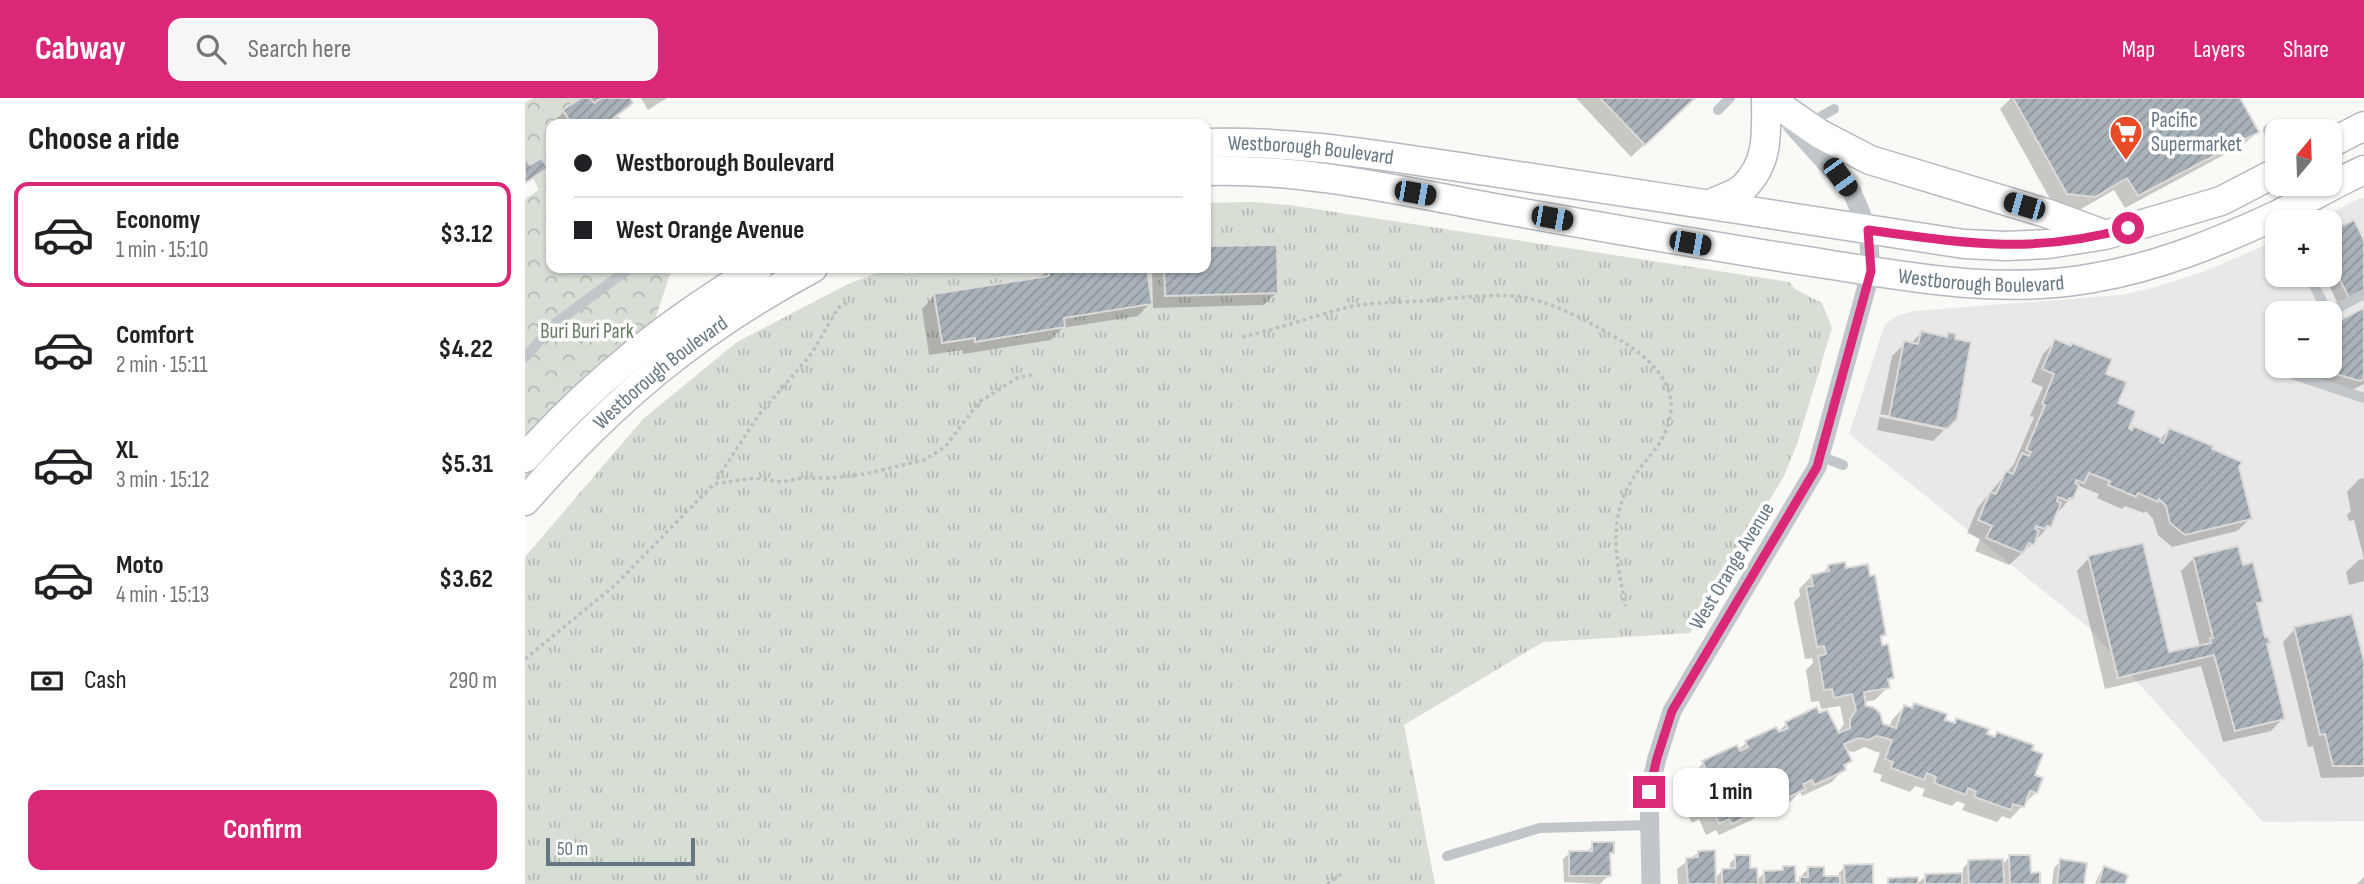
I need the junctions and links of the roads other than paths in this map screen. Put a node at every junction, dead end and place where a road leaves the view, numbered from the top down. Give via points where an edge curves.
1 (1730, 98) edge
2 (1767, 98) edge
3 (1834, 109) dead end
4 (1718, 110) dead end
5 (1807, 125) junction
6 (2364, 126) edge
7 (2342, 137) edge
8 (1211, 143) edge
9 (2364, 170) edge
10 (1211, 171) edge
11 (2265, 178) edge
12 (1710, 204) junction
13 (2295, 210) edge
14 (2265, 224) edge
15 (1868, 230) junction
16 (2105, 234) junction
17 (1871, 271) junction
18 (623, 273) edge
19 (750, 273) edge
20 (804, 273) edge
21 (2315, 287) edge
22 (2364, 294) edge
23 (525, 358) edge
24 (2304, 378) edge
25 (2364, 398) edge
26 (1820, 456) junction
27 (525, 458) edge
28 (1843, 465) dead end
29 (525, 501) edge
30 (1649, 825) junction
31 (1447, 856) dead end
32 (1651, 884) edge

1 - 4 lane
2 - 5 main road
2 - 12 main road via 1766,148 1759,165 1744,188
2 - 15 street, West Orange Avenue via 1840,177
3 - 5 lane
5 - 16 main road via 1845,148 1895,169
6 - 7 main road
8 - 12 main road, Westborough Boulevard via 1315,148
9 - 13 main road, Westborough Boulevard
10 - 17 main road, Westborough Boulevard via 1360,183
11 - 16 main road, Westborough Boulevard via 2221,201
12 - 15 main road, Westborough Boulevard
14 - 17 main road, Westborough Boulevard via 2189,253 2049,284 1951,282
15 - 16 main road, Westborough Boulevard via 2006,246
15 - 17 street, West Orange Avenue
17 - 26 street, West Orange Avenue
18 - 23 lane via 558,321
19 - 27 main road, Westborough Boulevard via 638,350 563,416
20 - 29 main road, Westborough Boulevard via 735,313 651,374 582,437
21 - 22 lane via 2328,313
24 - 25 lane
26 - 28 lane
26 - 30 street, West Orange Avenue via 1672,711 1649,792
30 - 31 lane via 1540,828
30 - 32 street, West Orange Avenue

